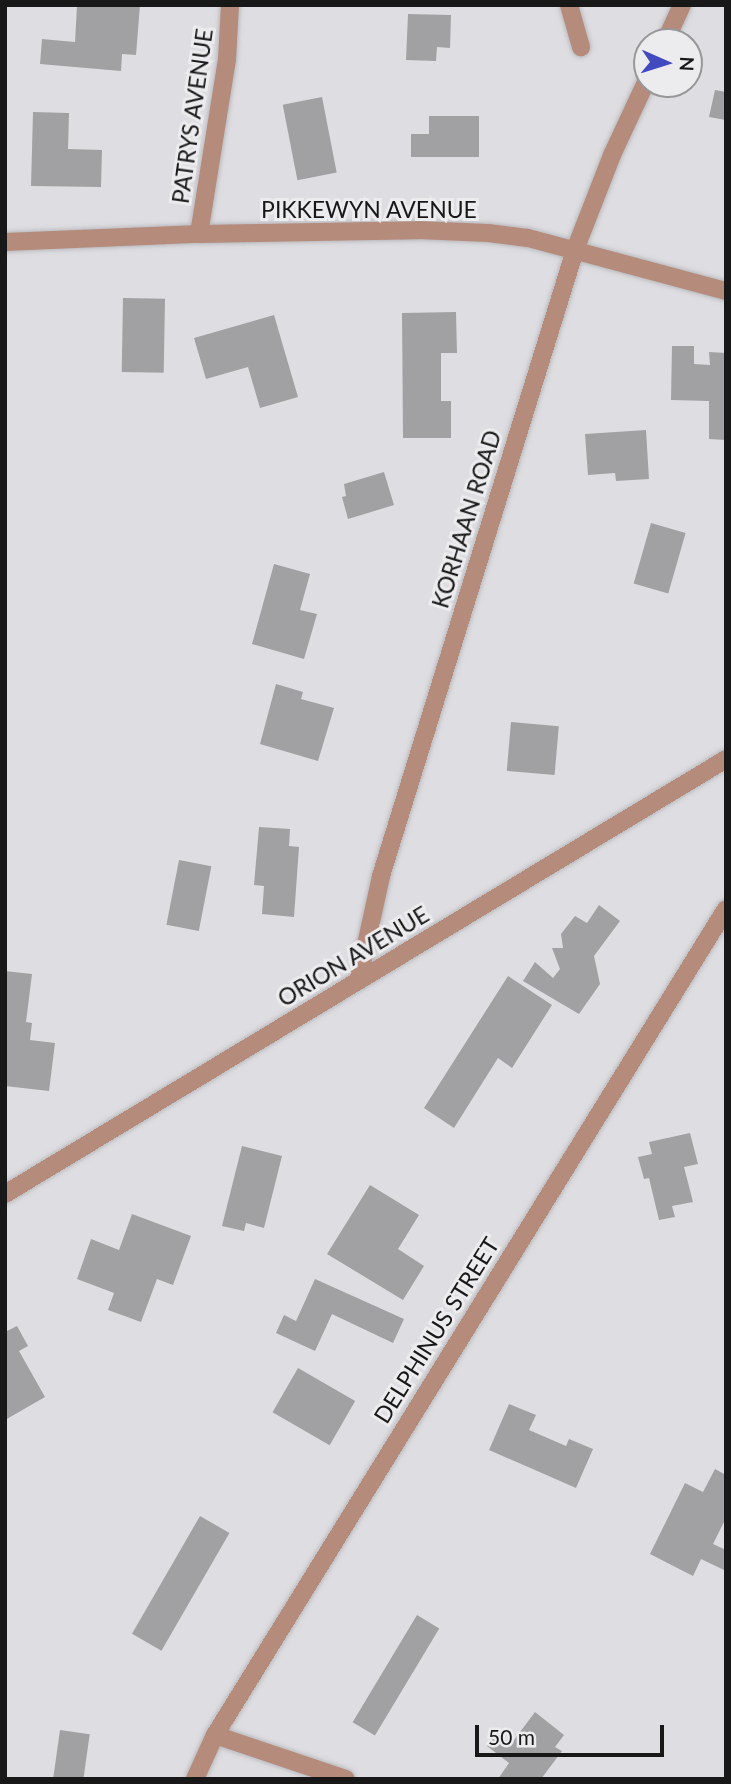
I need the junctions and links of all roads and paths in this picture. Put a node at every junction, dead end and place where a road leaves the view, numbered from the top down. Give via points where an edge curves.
1 (230, 5) edge
2 (569, 5) edge
3 (681, 5) edge
4 (671, 28) edge
5 (581, 47) dead end
6 (639, 98) edge
7 (199, 234) junction
8 (5, 242) edge
9 (575, 250) junction
10 (726, 290) edge
11 (726, 759) edge
12 (726, 909) edge
13 (358, 981) junction
14 (5, 1194) edge
15 (215, 1735) junction
16 (195, 1779) edge
17 (345, 1779) edge

1 - 7 street, PATRYS AVENUE via 227,59
2 - 5 street
3 - 4 street
6 - 9 street, KORHAAN ROAD
7 - 8 street, PIKKEWYN AVENUE
7 - 9 street, PIKKEWYN AVENUE via 488,233
9 - 10 street, PIKKEWYN AVENUE
9 - 13 street, KORHAAN ROAD via 381,876
11 - 13 street, ORION AVENUE
12 - 15 street, DELPHINUS STREET
13 - 14 street, ORION AVENUE
15 - 16 street, DELPHINUS STREET
15 - 17 street

